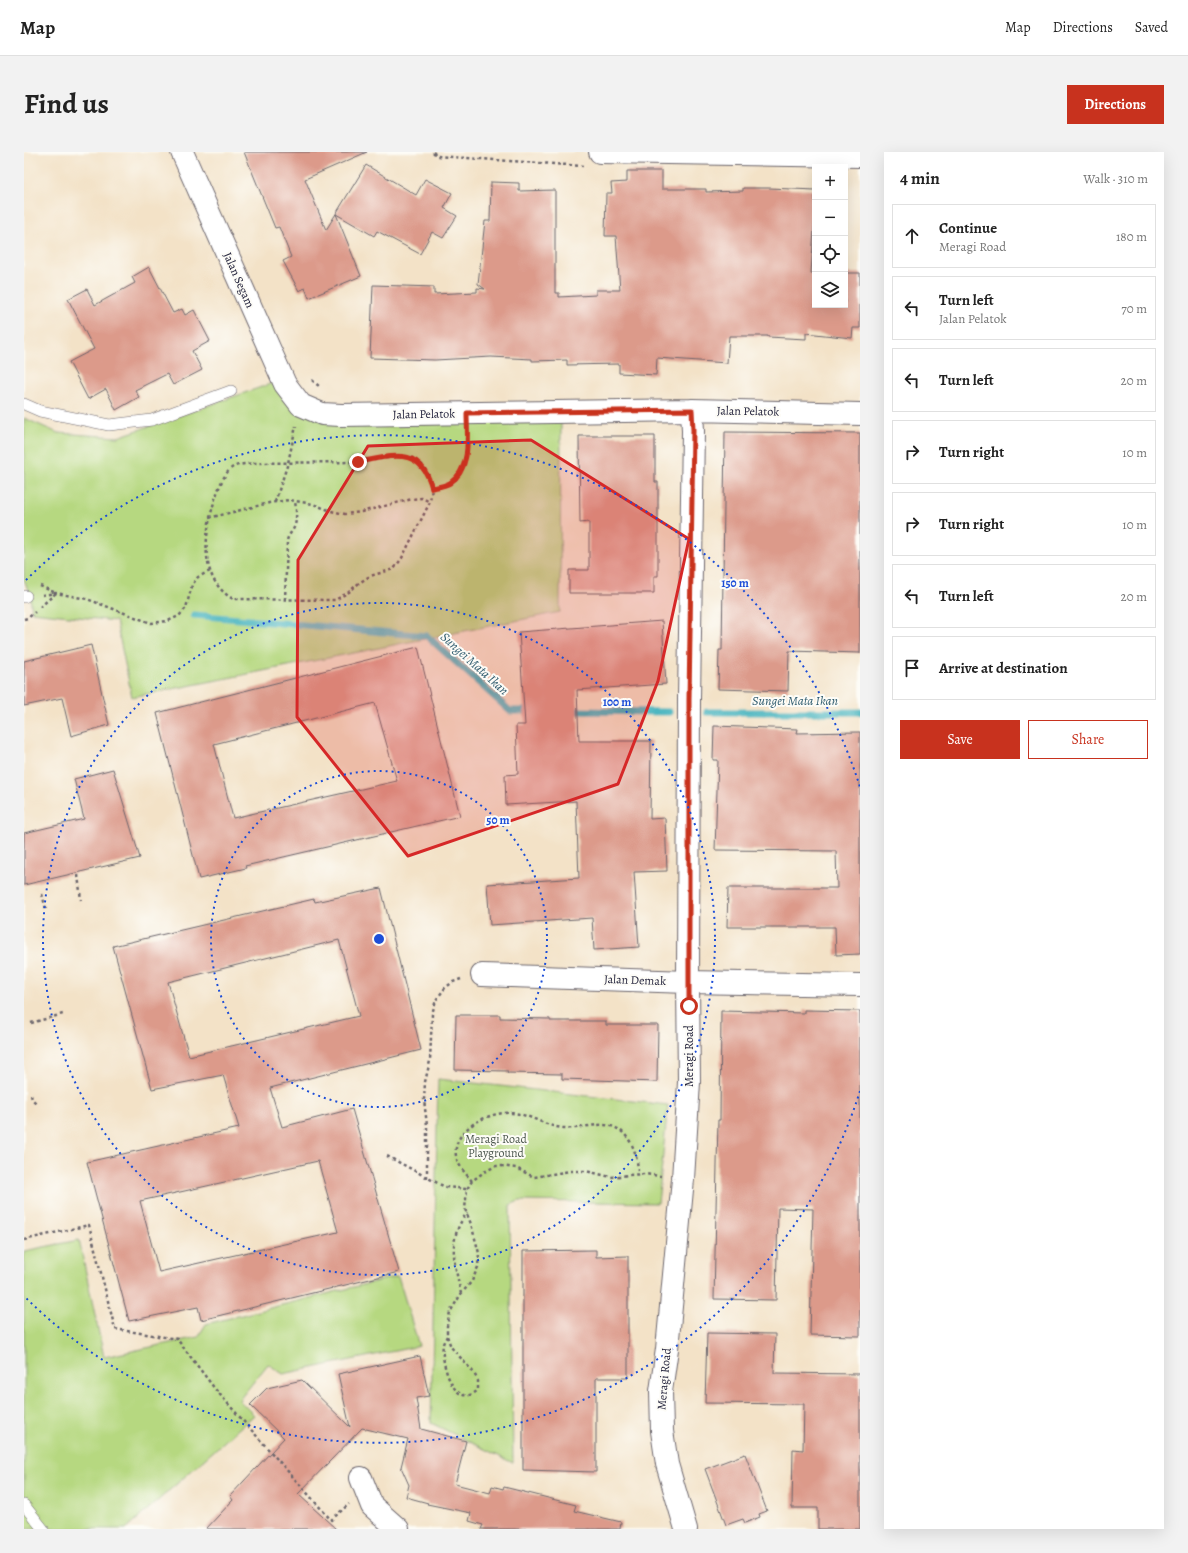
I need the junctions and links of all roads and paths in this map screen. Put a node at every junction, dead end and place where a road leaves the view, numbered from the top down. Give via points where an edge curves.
1 (182, 152) edge
2 (600, 152) edge
3 (860, 156) edge
4 (309, 377) dead end
5 (320, 388) dead end
6 (231, 391) dead end
7 (24, 404) edge
8 (301, 406) junction
9 (692, 410) junction
10 (467, 413) junction
11 (860, 414) edge
12 (288, 463) junction
13 (432, 488) junction
14 (296, 501) junction
15 (275, 502) junction
16 (430, 502) junction
17 (209, 518) junction
18 (210, 571) junction
19 (25, 596) edge
20 (285, 600) junction
21 (78, 875) dead end
22 (42, 894) dead end
23 (81, 900) dead end
24 (46, 909) dead end
25 (482, 975) joint
26 (688, 982) junction
27 (860, 985) edge
28 (63, 1014) dead end
29 (31, 1023) dead end
30 (31, 1095) dead end
31 (37, 1104) dead end
32 (388, 1156) dead end
33 (638, 1174) junction
34 (428, 1178) junction
35 (683, 1179) junction
36 (472, 1181) junction
37 (468, 1189) junction
38 (467, 1213) junction
39 (24, 1240) edge
40 (461, 1294) junction
41 (448, 1336) junction
42 (361, 1478) dead end
43 (24, 1505) edge
44 (341, 1510) dead end
45 (43, 1529) edge
46 (398, 1529) edge
47 (686, 1529) edge

1 - 8 street, Jalan Segam via 285,384
2 - 3 street
4 - 5 path
6 - 7 lane via 152,420 109,425 40,411
8 - 10 street, Jalan Pelatok via 322,414 341,415
8 - 12 path
9 - 10 street, Jalan Pelatok
9 - 11 street, Jalan Pelatok
9 - 26 street, Meragi Road
10 - 13 path via 467,445 459,476 448,484
12 - 13 path via 358,462 398,456 412,458 422,465
12 - 15 path
12 - 17 path via 254,463 232,468 219,486
13 - 16 path
14 - 15 path
14 - 16 path via 345,514 412,499 422,498
14 - 20 path via 295,526 287,537
15 - 17 path
16 - 20 path via 394,569 370,576 335,600
17 - 18 path via 206,546
18 - 19 path via 198,577 192,584 186,608 179,616 168,621 152,623 87,599 56,593
18 - 20 path via 223,593 233,599
21 - 23 path
22 - 24 path
25 - 26 street, Jalan Demak
25 - 34 path via 453,982 445,988 436,1000 432,1014 430,1062 424,1100
26 - 27 street, Jalan Demak
26 - 35 street, Meragi Road via 690,1082
28 - 29 path
30 - 31 path
32 - 34 path
33 - 35 path
33 - 36 path via 611,1177 586,1171 570,1171 534,1177 516,1168 496,1166
33 - 36 path via 638,1160 633,1148 625,1135 615,1128 602,1124 555,1127 520,1114 504,1113 478,1122 463,1133 458,1141 456,1157 460,1167
34 - 37 path via 445,1187
35 - 47 street, Meragi Road via 661,1407 667,1464
36 - 37 path
37 - 38 path via 465,1204
38 - 40 path via 461,1220 453,1249
38 - 40 path via 480,1253 472,1281
39 - 44 path via 89,1225 115,1328 177,1339 215,1389 331,1520
40 - 41 path via 450,1312
41 - 41 path via 451,1347 474,1373 478,1382 478,1390 473,1394 465,1396 458,1392 450,1381 443,1353
42 - 46 street via 372,1506
43 - 45 lane

